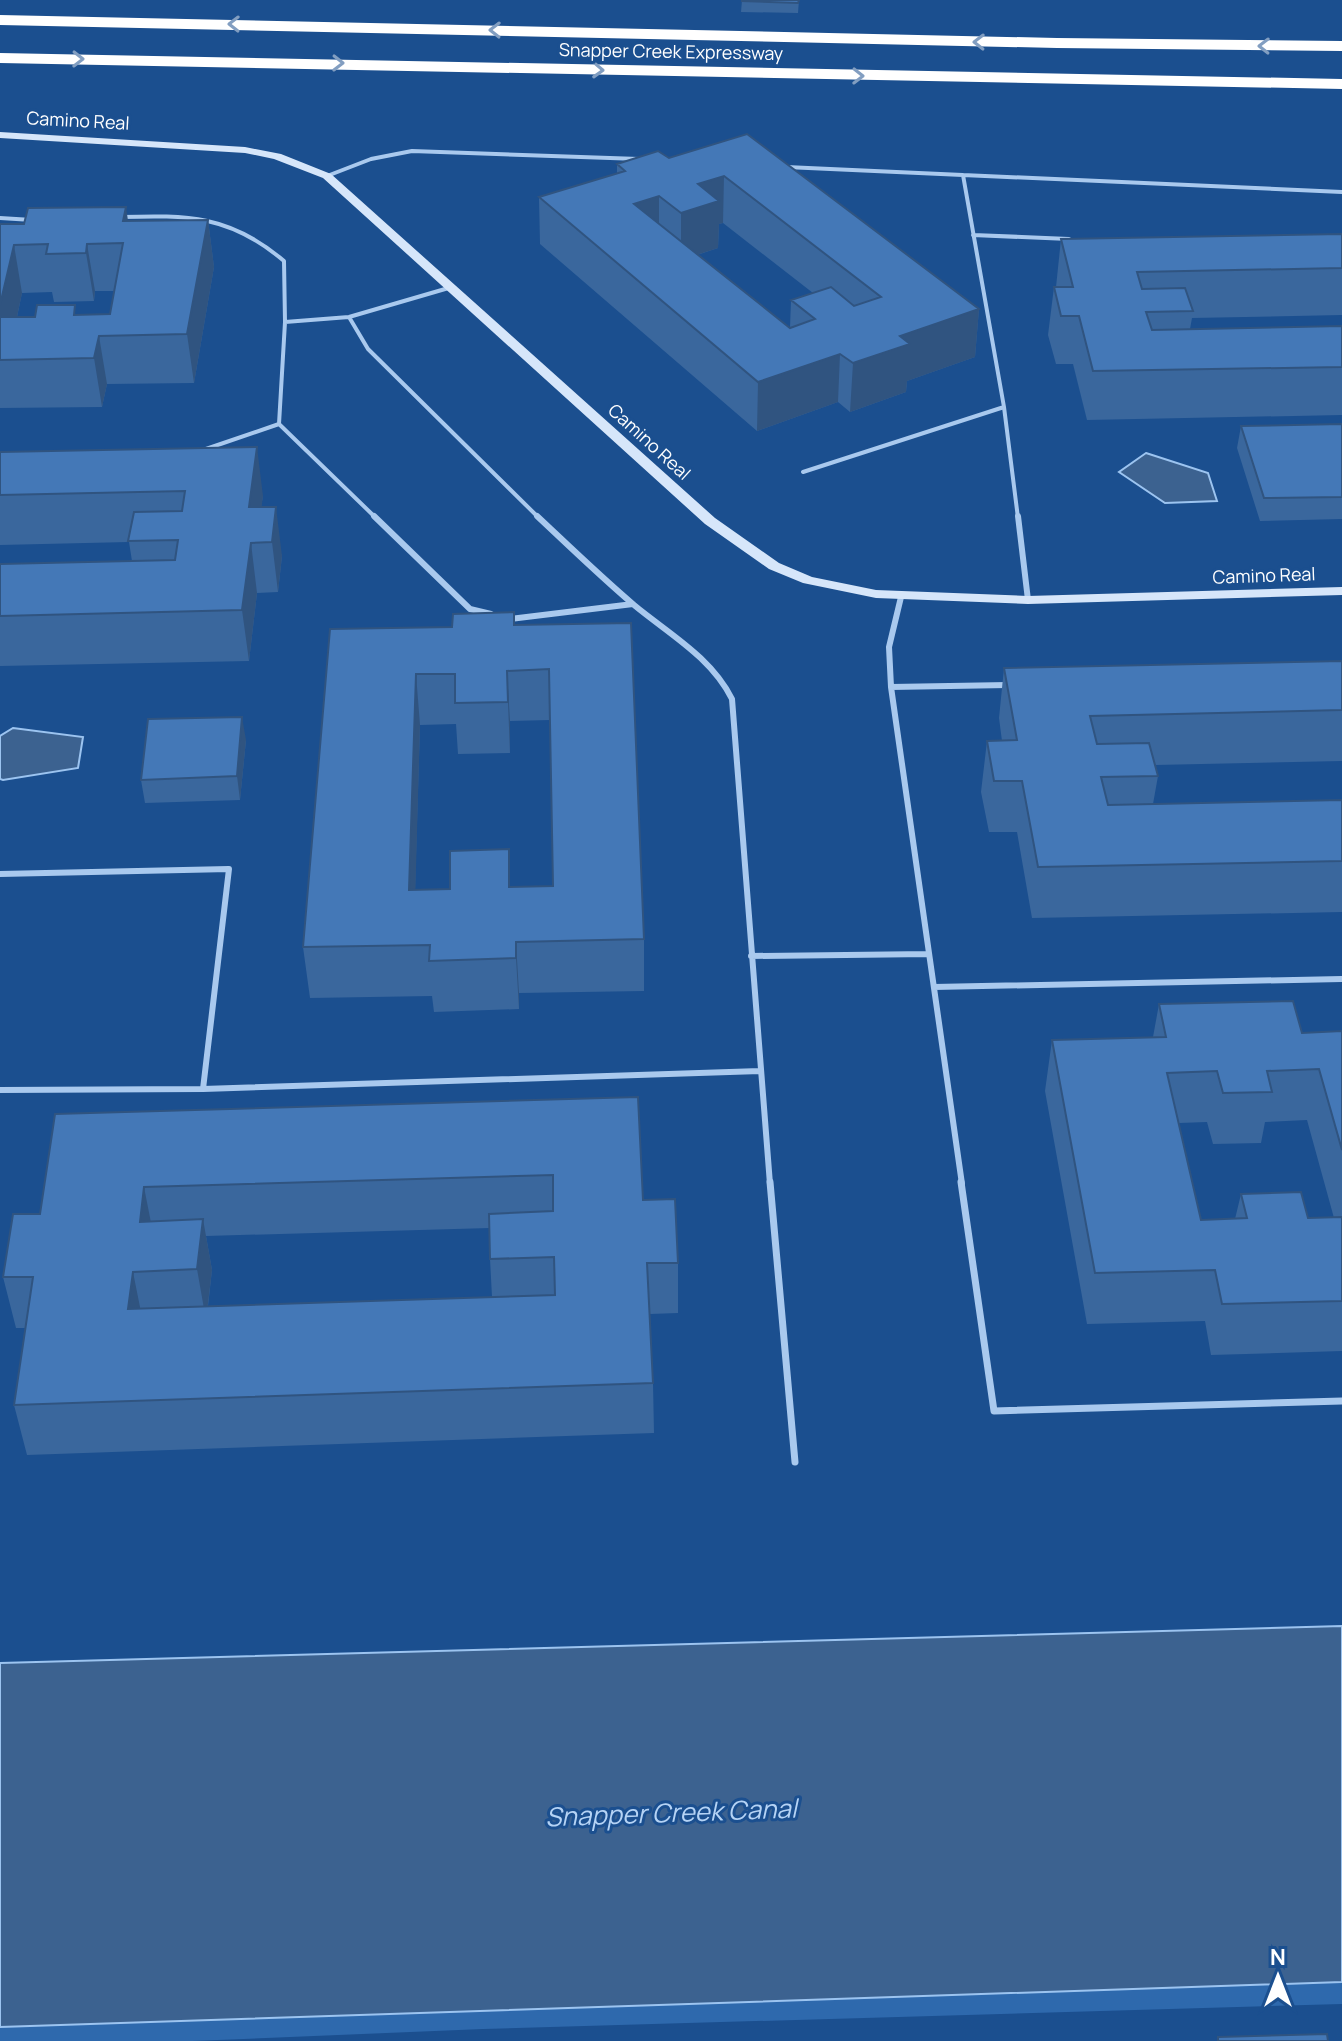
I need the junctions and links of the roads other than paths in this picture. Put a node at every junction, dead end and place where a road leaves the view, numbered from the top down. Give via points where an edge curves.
1 (0, 20) edge
2 (1342, 46) edge
3 (0, 58) edge
4 (1342, 84) edge
5 (0, 135) edge
6 (646, 160) edge
7 (773, 166) edge
8 (963, 175) junction
9 (327, 176) junction
10 (1342, 192) edge
11 (0, 218) edge
12 (108, 218) edge
13 (40, 220) edge
14 (973, 235) junction
15 (1080, 240) edge
16 (452, 287) junction
17 (349, 317) junction
18 (285, 322) junction
19 (1004, 407) junction
20 (279, 424) junction
21 (192, 453) edge
22 (803, 472) dead end
23 (1342, 591) edge
24 (901, 597) junction
25 (1028, 600) junction
26 (633, 604) junction
27 (1016, 685) edge
28 (891, 687) junction
29 (0, 874) edge
30 (929, 954) junction
31 (751, 956) junction
32 (1342, 979) edge
33 (934, 987) junction
34 (760, 1071) junction
35 (203, 1089) junction
36 (0, 1090) edge
37 (1342, 1401) edge
38 (795, 1462) dead end

2 -> 1 highway, Snapper Creek Expressway
3 -> 4 highway, Snapper Creek Expressway
5 - 9 street, Camino Real via 245,150
6 - 9 lane via 412,151
7 - 8 lane
8 - 10 lane
8 - 14 lane
9 - 16 street, Camino Real
11 - 13 lane
12 - 18 lane via 177,216 244,229 284,261
14 - 15 lane
14 - 19 lane
16 - 17 lane
16 - 24 street, Camino Real via 743,547 808,580
17 - 18 lane
17 - 26 lane via 368,349 505,487
18 - 20 lane
19 - 22 lane
19 - 25 lane
20 - 21 lane
20 - 26 lane via 470,609 513,620
23 - 25 street, Camino Real
24 - 25 street, Camino Real
24 - 28 lane via 889,647
26 - 31 lane via 703,659 732,699
27 - 28 lane
28 - 30 lane
29 - 35 lane via 229,869
30 - 31 lane
30 - 33 lane
31 - 34 lane
32 - 33 lane
33 - 37 lane via 994,1411
34 - 35 lane
34 - 38 lane
35 - 36 lane

